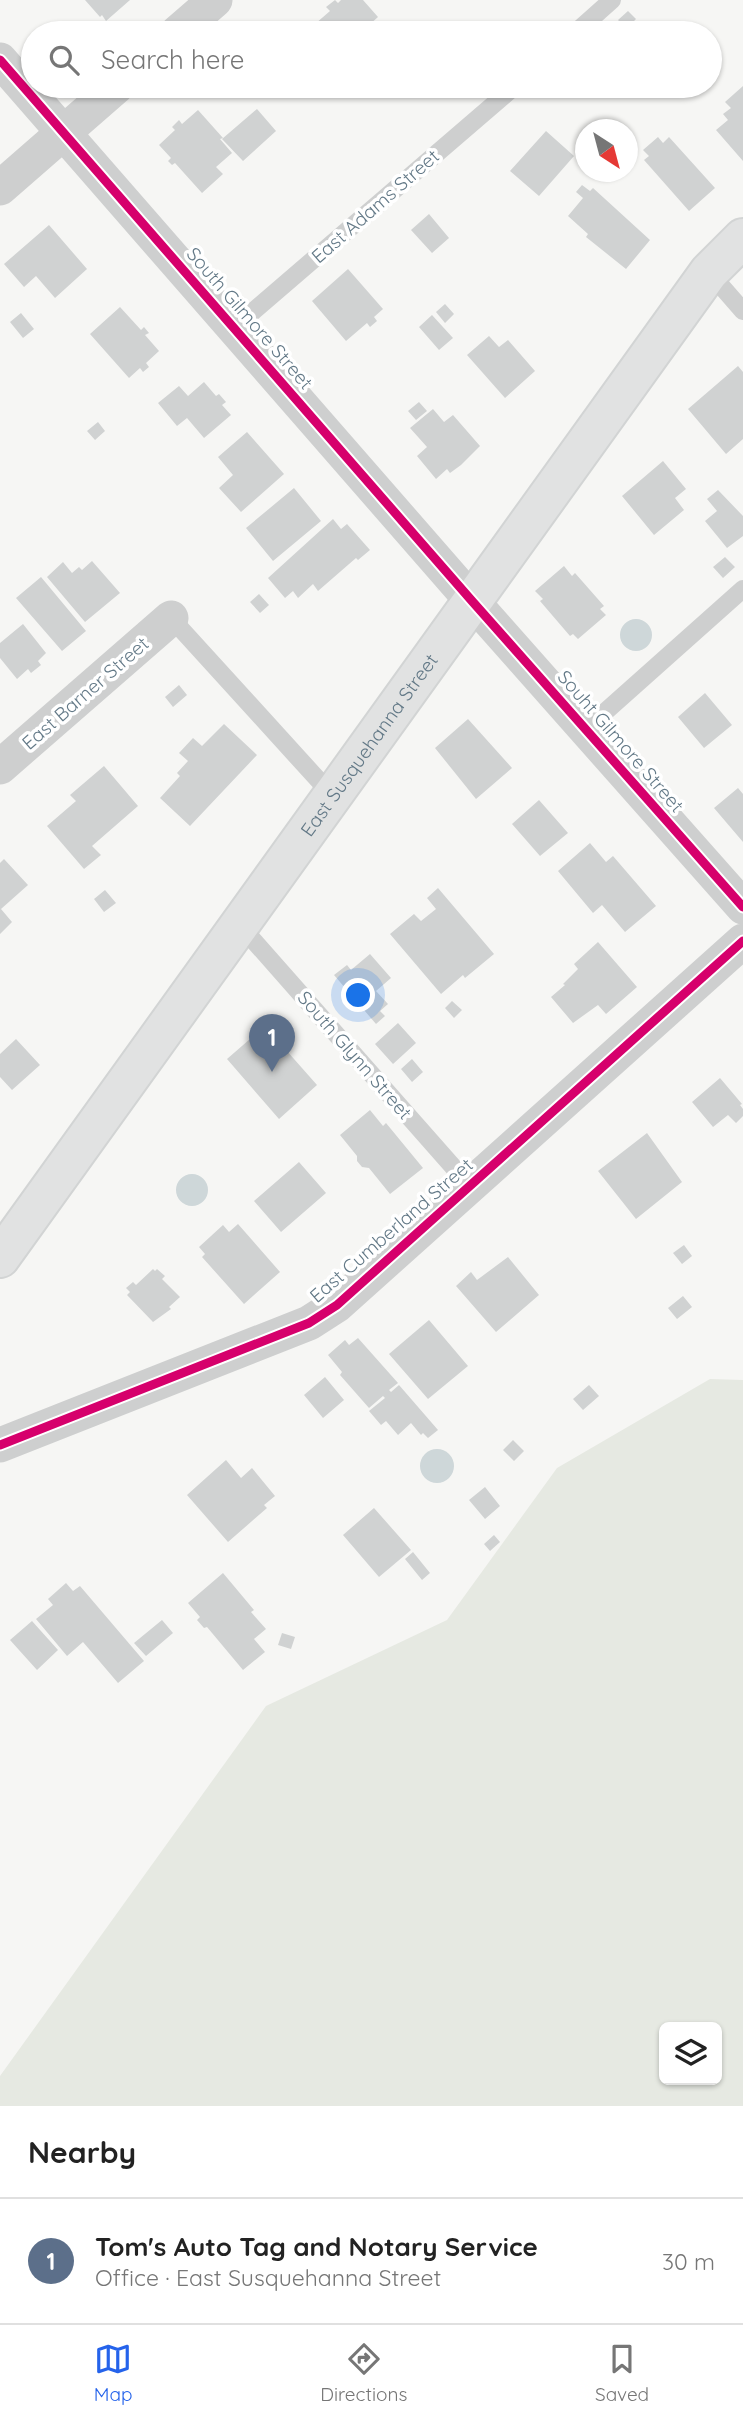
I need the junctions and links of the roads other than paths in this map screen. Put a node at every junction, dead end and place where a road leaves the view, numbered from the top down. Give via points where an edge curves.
1 (215, 0) edge
2 (612, 0) edge
3 (191, 21) edge
4 (588, 21) edge
5 (0, 60) edge
6 (21, 84) edge
7 (34, 98) edge
8 (103, 98) edge
9 (500, 98) edge
10 (64, 132) junction
11 (0, 188) edge
12 (743, 238) edge
13 (709, 272) junction
14 (743, 311) edge
15 (235, 327) junction
16 (743, 589) edge
17 (472, 601) junction
18 (171, 618) joint
19 (587, 728) junction
20 (0, 767) edge
21 (332, 795) junction
22 (743, 906) edge
23 (239, 925) junction
24 (743, 941) edge
25 (470, 1186) junction
26 (3, 1245) edge
27 (0, 1445) edge

1 - 3 street
2 - 4 lane
5 - 6 street, South Gilmore Street
7 - 10 street, South Gilmore Street
8 - 10 street
9 - 15 lane, East Adams Street
10 - 11 street
10 - 15 street, South Gilmore Street
12 - 13 main road, East Susquehanna Street
13 - 14 lane
13 - 17 main road, East Susquehanna Street
15 - 17 street, South Gilmore Street
16 - 19 lane
17 - 19 street, Souht Gilmore Street
17 - 21 main road, East Susquehanna Street
18 - 20 street, East Barner Street
18 - 21 lane
19 - 22 street, Souht Gilmore Street
21 - 23 main road, East Susquehanna Street
23 - 25 lane, South Glynn Street
23 - 26 main road, East Susquehanna Street
24 - 25 street, East Cumberland Street
25 - 27 street, East Cumberland Street via 337,1305 309,1323

